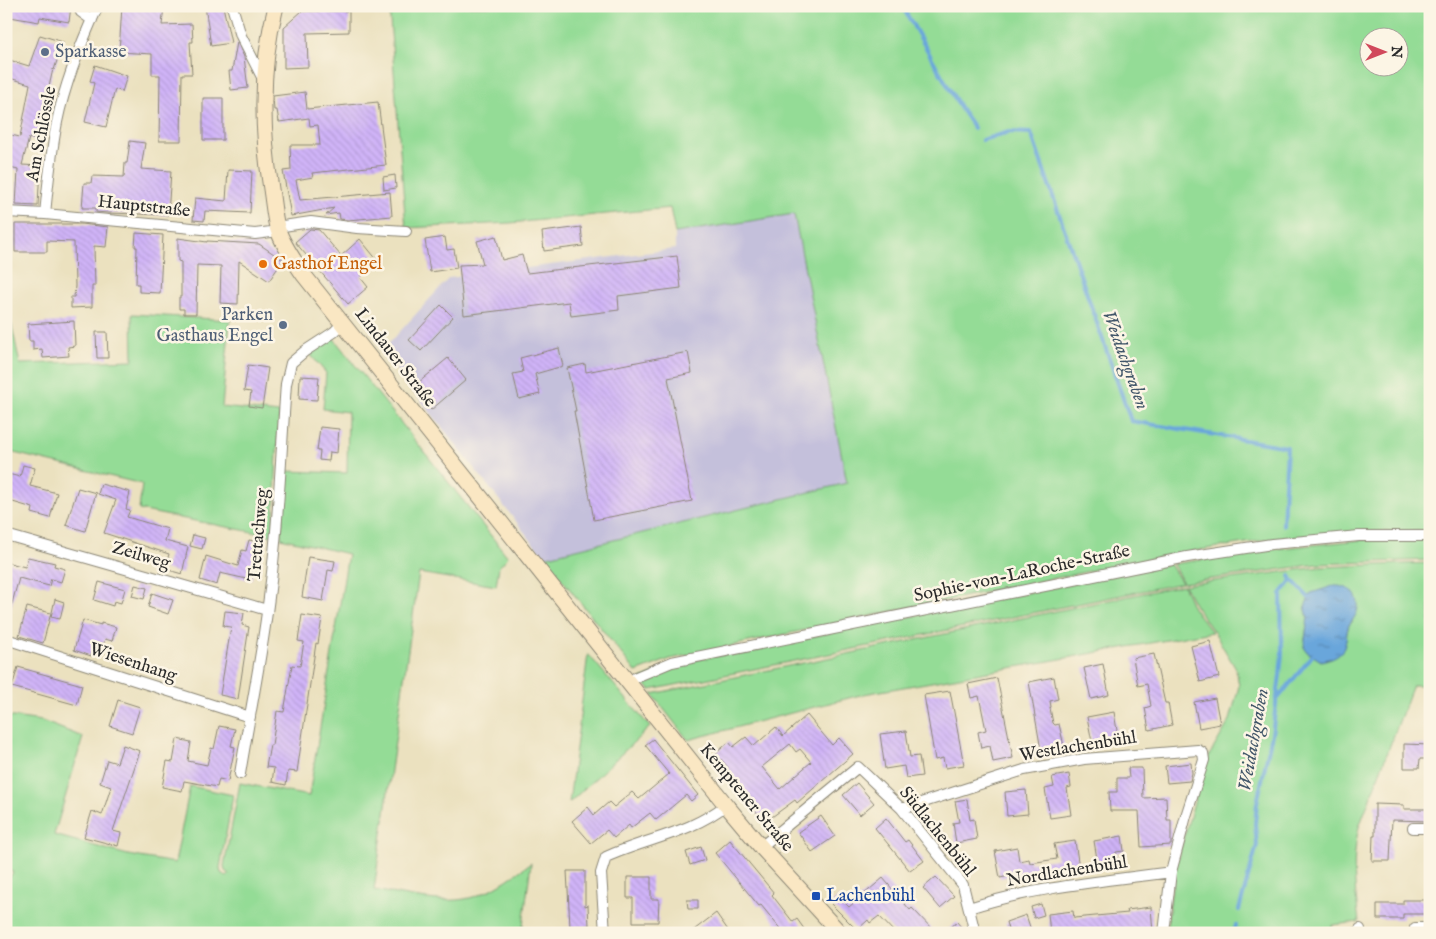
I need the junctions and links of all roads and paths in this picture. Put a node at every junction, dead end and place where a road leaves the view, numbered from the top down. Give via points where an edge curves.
1 (79, 6) edge
2 (98, 6) edge
3 (232, 6) edge
4 (276, 6) edge
5 (92, 20) junction
6 (264, 80) junction
7 (6, 212) edge
8 (45, 214) junction
9 (278, 228) junction
10 (406, 231) dead end
11 (342, 323) junction
12 (6, 535) edge
13 (1430, 536) edge
14 (267, 610) junction
15 (6, 639) edge
16 (629, 682) junction
17 (250, 718) junction
18 (240, 774) dead end
19 (726, 805) junction
20 (902, 809) junction
21 (1413, 828) dead end
22 (1430, 828) edge
23 (762, 848) junction
24 (1171, 872) junction
25 (969, 908) junction
26 (1415, 928) dead end
27 (1430, 928) edge
28 (605, 933) edge
29 (840, 933) edge
30 (975, 933) edge
31 (1164, 933) edge

1 - 5 street via 81,12
2 - 5 street, Am Schlössle
3 - 6 street via 241,36
4 - 6 main road, Lindauer Straße
5 - 8 street, Am Schlössle via 71,72 57,121
6 - 9 main road, Lindauer Straße via 264,148
7 - 8 street, Hauptstraße
8 - 9 street, Hauptstraße via 255,234
9 - 10 street, Hauptstraße via 310,222
9 - 11 main road, Lindauer Straße via 303,274
11 - 14 street, Trettachweg via 291,363 286,384 277,530
11 - 16 main road, Lindauer Straße
12 - 14 street, Zeilweg
13 - 16 street, Sophie-von-LaRoche-Straße via 1359,536 1272,544 1169,560 672,662
14 - 17 street, Trettachweg
15 - 17 street, Wiesenhang
16 - 19 main road, Kemptener Straße
17 - 18 street, Trettachweg
19 - 23 main road, Kemptener Straße
19 - 28 street via 687,829 606,857 601,873
20 - 23 street, Südlachenbühl via 858,767
20 - 24 street, Westlachenbühl via 1032,768 1093,758 1198,750 1203,752 1204,760
20 - 25 street, Südlachenbühl via 963,885
21 - 22 street
23 - 29 main road, Kemptener Straße
24 - 25 street, Nordlachenbühl via 1063,887
24 - 31 street
25 - 30 street, Südlachenbühl
26 - 27 street

